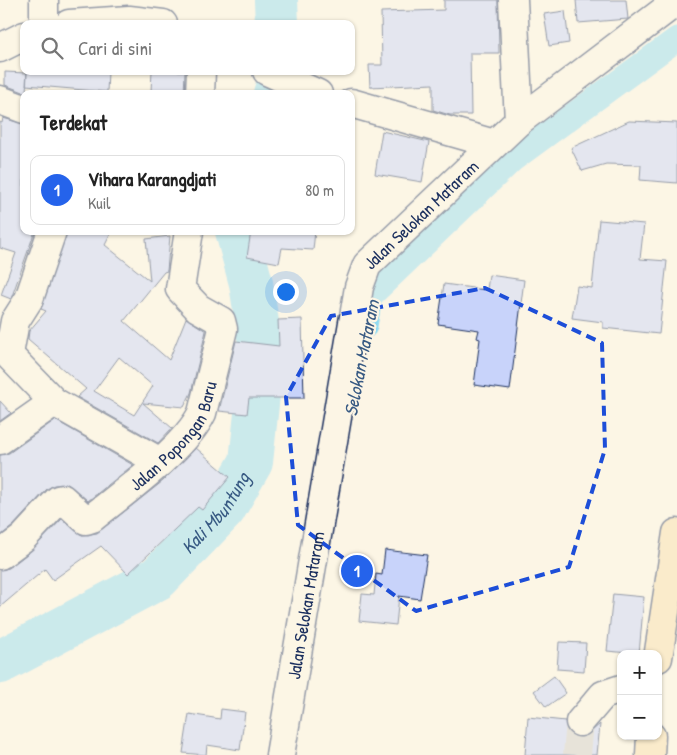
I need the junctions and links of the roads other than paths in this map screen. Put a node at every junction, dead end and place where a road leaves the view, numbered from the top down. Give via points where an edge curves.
1 (44, 0) edge
2 (513, 0) edge
3 (677, 1) edge
4 (44, 20) edge
5 (20, 38) edge
6 (0, 48) edge
7 (201, 75) edge
8 (276, 75) edge
9 (200, 90) edge
10 (308, 90) edge
11 (0, 100) edge
12 (355, 104) edge
13 (20, 108) edge
14 (519, 121) junction
15 (494, 144) junction
16 (51, 235) edge
17 (188, 235) edge
18 (5, 350) edge
19 (54, 402) junction
20 (0, 440) edge
21 (160, 462) junction
22 (677, 533) edge
23 (0, 555) edge
24 (659, 650) edge
25 (617, 690) edge
26 (580, 722) tunnel mouth
27 (651, 740) edge
28 (280, 755) edge
29 (650, 755) edge

1 - 4 street
2 - 14 street
3 - 14 street, Jalan Selokan Mataram
5 - 6 street
7 - 9 street
8 - 10 street
11 - 13 street
12 - 15 street
14 - 15 street, Jalan Selokan Mataram
15 - 28 street, Jalan Selokan Mataram via 367,266 360,287
16 - 18 street via 29,299 15,321
17 - 21 street, Jalan Popongan Baru via 180,289 198,308 220,321 223,329 197,424
18 - 19 street
19 - 20 street
19 - 21 street
21 - 23 street, Jalan Popongan Baru via 88,520 63,499 58,500 23,538
22 - 24 main road
25 - 26 street via 603,695
27 - 29 main road

